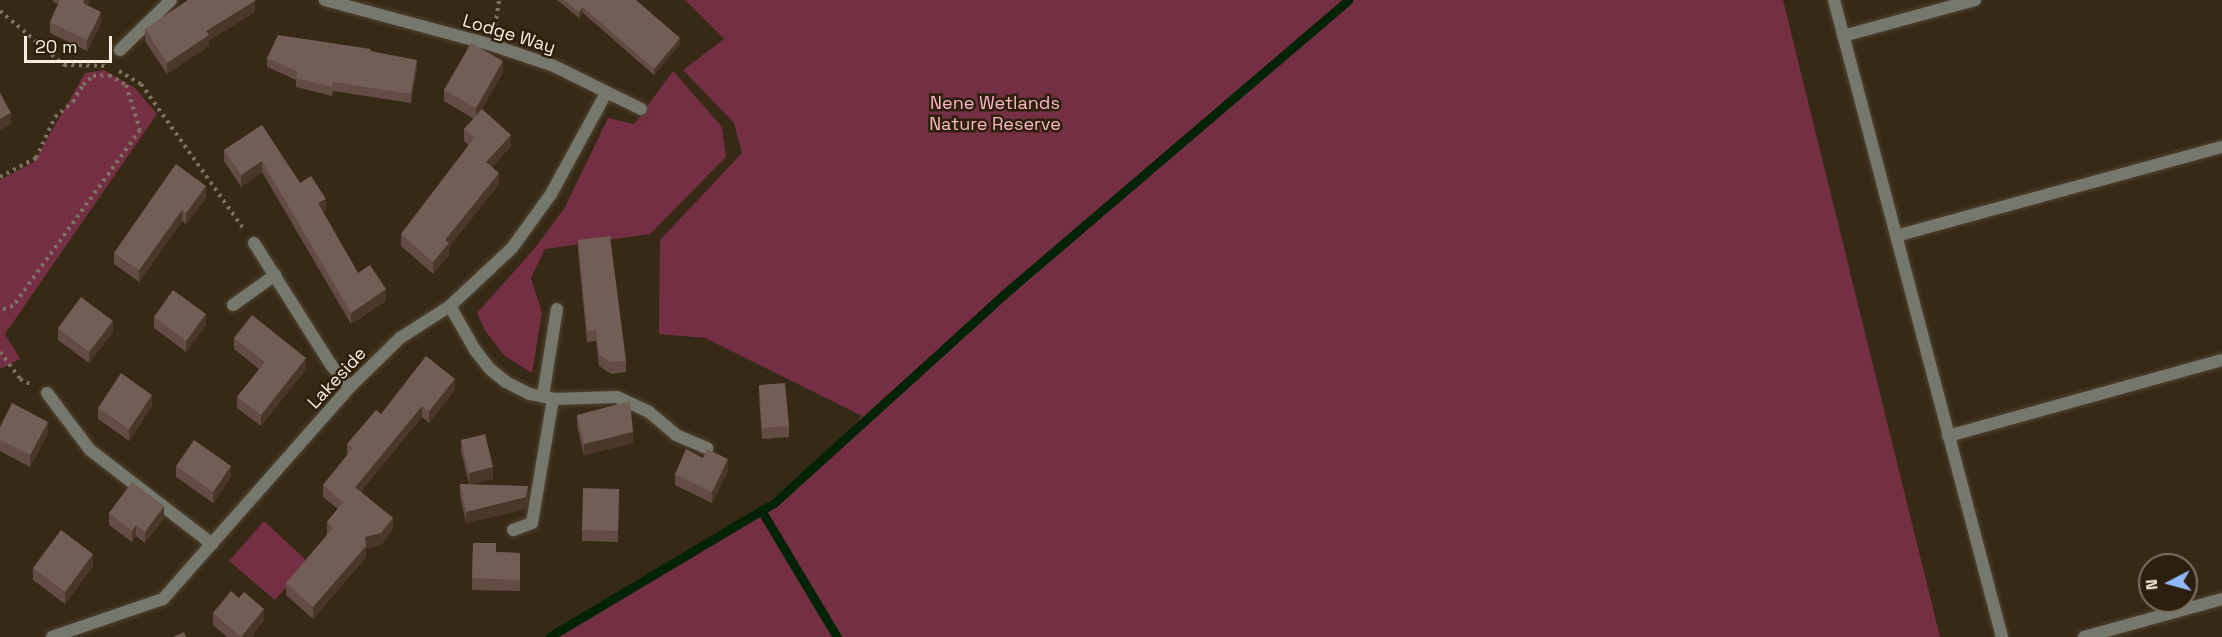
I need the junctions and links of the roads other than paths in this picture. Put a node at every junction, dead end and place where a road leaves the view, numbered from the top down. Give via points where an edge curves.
1 (171, 0) edge
2 (325, 0) edge
3 (1834, 0) edge
4 (1975, 0) edge
5 (353, 4) edge
6 (1843, 36) junction
7 (120, 50) dead end
8 (606, 93) junction
9 (641, 110) dead end
10 (2222, 147) edge
11 (1896, 236) junction
12 (254, 243) road end
13 (275, 275) junction
14 (233, 305) dead end
15 (450, 306) junction
16 (557, 309) dead end
17 (2222, 360) edge
18 (350, 387) junction
19 (47, 393) road end
20 (548, 398) junction
21 (1948, 436) junction
22 (707, 448) edge
23 (513, 530) dead end
24 (212, 544) junction
25 (2222, 598) edge
26 (52, 637) edge
27 (2002, 637) edge
28 (2084, 637) edge

1 - 7 street
2 - 5 street, Lodge Way
3 - 6 street
4 - 6 street
5 - 8 street, Lodge Way via 554,66
6 - 11 street
8 - 9 street, Lodge Way
8 - 15 street, Lakeside via 551,194 518,239
10 - 11 street
11 - 21 street
12 - 13 street
13 - 14 street
13 - 18 street
15 - 18 street, Lakeside via 400,338
15 - 20 street via 490,369 506,382
16 - 20 street
17 - 21 street
18 - 24 street, Lakeside
19 - 24 street via 90,450
20 - 22 street via 617,397 649,412 676,435
20 - 23 street via 532,523
21 - 27 street
24 - 26 street, Lakeside via 163,599
25 - 28 street

